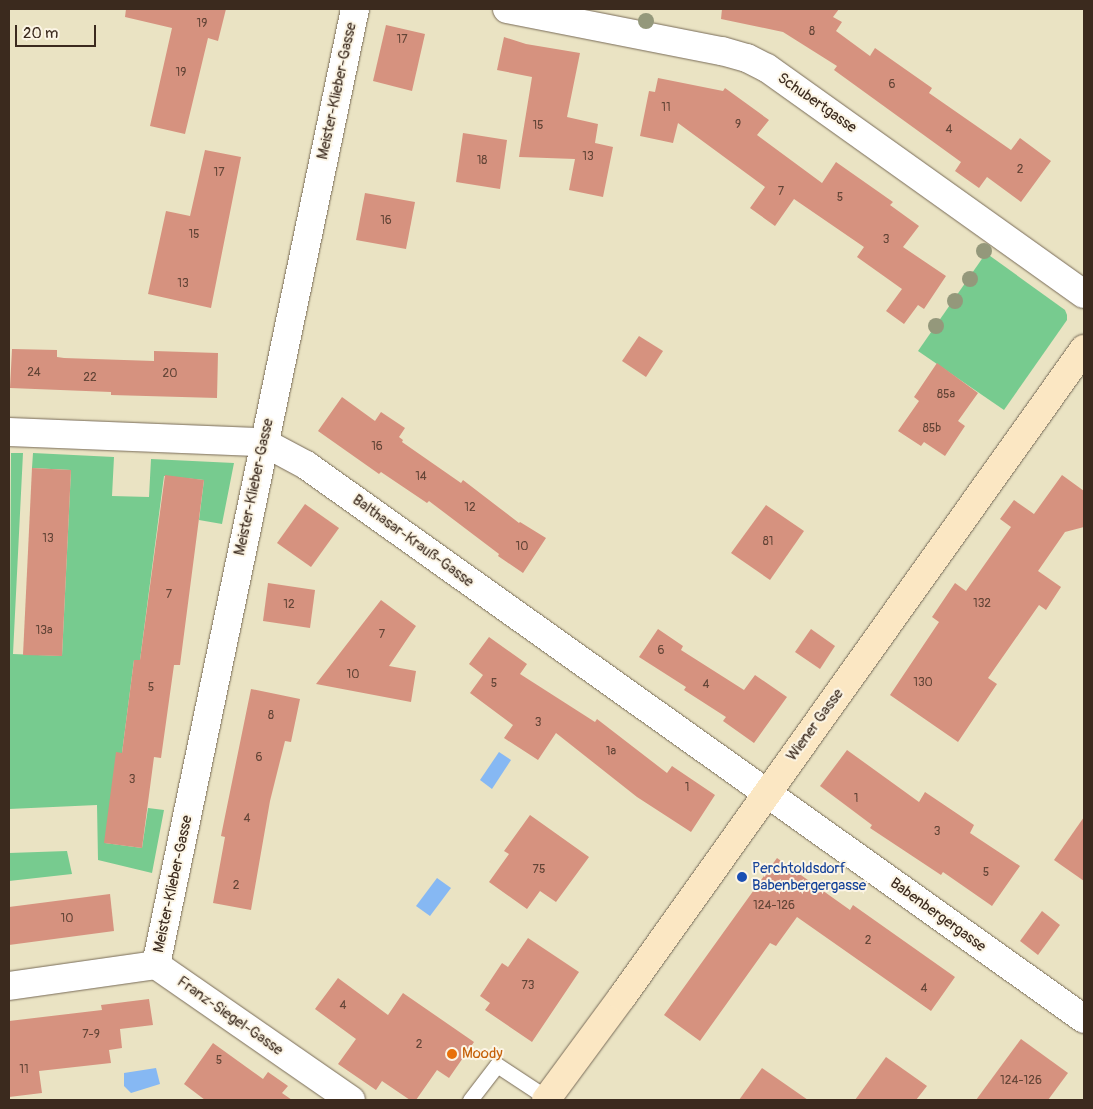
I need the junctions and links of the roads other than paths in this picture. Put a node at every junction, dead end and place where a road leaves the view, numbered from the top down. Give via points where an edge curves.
1 (355, 9) edge
2 (507, 9) edge
3 (1084, 294) edge
4 (1084, 349) edge
5 (9, 432) edge
6 (263, 442) junction
7 (767, 792) junction
8 (156, 966) junction
9 (9, 986) edge
10 (1084, 1019) edge
11 (546, 1099) edge
12 (352, 1100) edge
13 (470, 1100) edge

1 - 6 street, Meister-Klieber-Gasse
2 - 3 street, Schubertgasse via 722,51 760,64
4 - 7 main road, Wiener Gasse
5 - 6 street, Balthasar-Krauß-Gasse
6 - 7 street, Balthasar-Krauß-Gasse via 306,465
6 - 8 street, Meister-Klieber-Gasse
7 - 10 street, Babenbergergasse
7 - 11 main road, Wiener Gasse
8 - 9 street
8 - 12 street, Franz-Siegel-Gasse
11 - 13 lane via 498,1065

